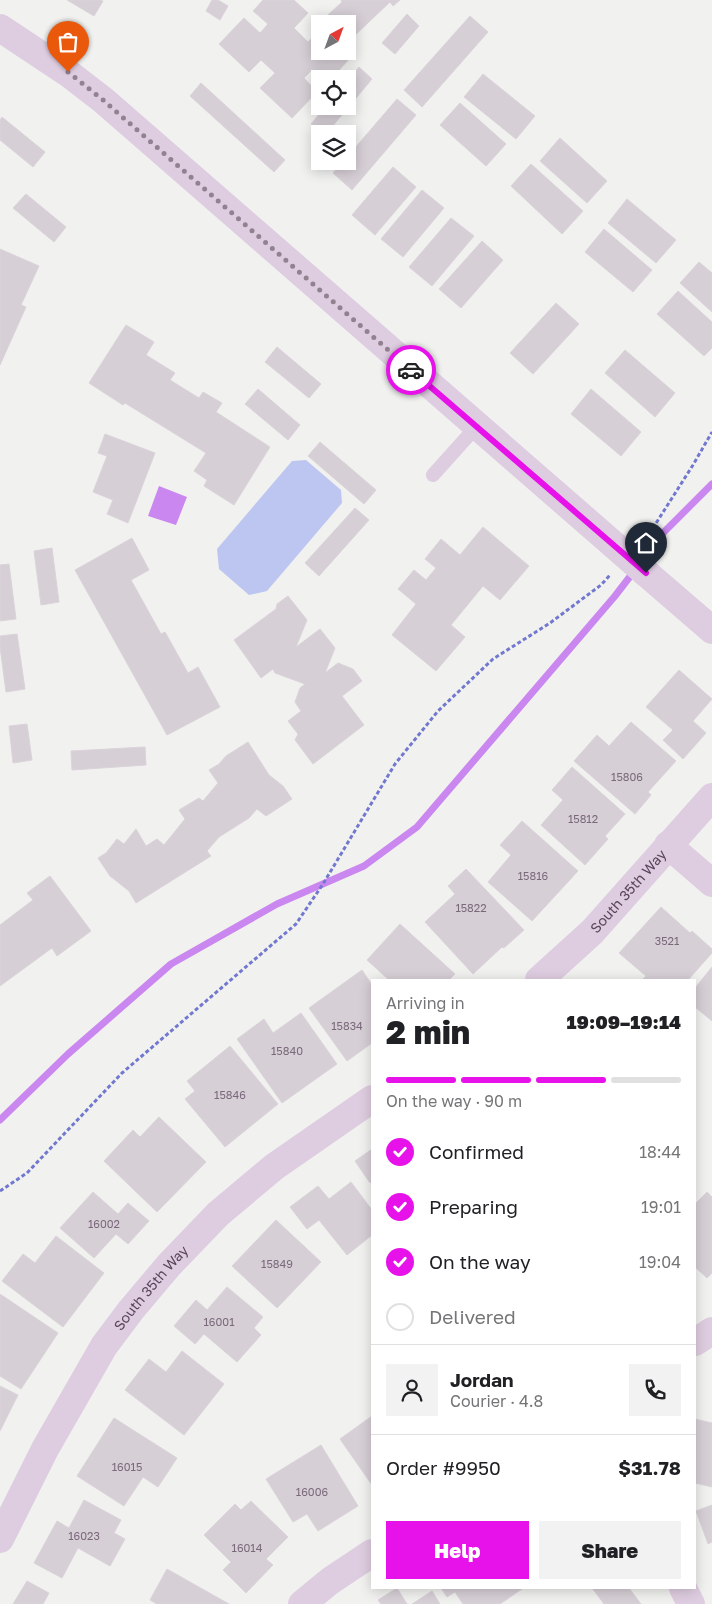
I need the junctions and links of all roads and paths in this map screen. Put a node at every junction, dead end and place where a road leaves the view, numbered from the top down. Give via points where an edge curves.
1 (0, 28) edge
2 (477, 426) junction
3 (712, 432) edge
4 (433, 475) dead end
5 (623, 553) junction
6 (712, 630) edge
7 (712, 797) edge
8 (668, 845) junction
9 (712, 883) edge
10 (540, 979) edge
11 (371, 1100) edge
12 (0, 1191) edge
13 (712, 1331) edge
14 (696, 1341) edge
15 (0, 1539) edge
16 (371, 1554) edge
17 (684, 1589) edge
18 (302, 1604) edge
19 (691, 1604) edge

1 - 2 street via 68,72 103,100
2 - 4 lane
2 - 5 street
3 - 5 path via 654,528
5 - 6 street, bridge
5 - 12 path via 601,585 550,623 493,659 438,711 395,764 296,924 122,1072 26,1173
7 - 8 street, South 35th Way
8 - 9 street
8 - 10 street, South 35th Way via 592,932
11 - 15 street, South 35th Way via 274,1167 218,1214 169,1265 104,1346 44,1449
13 - 14 street
16 - 18 street
17 - 19 street

